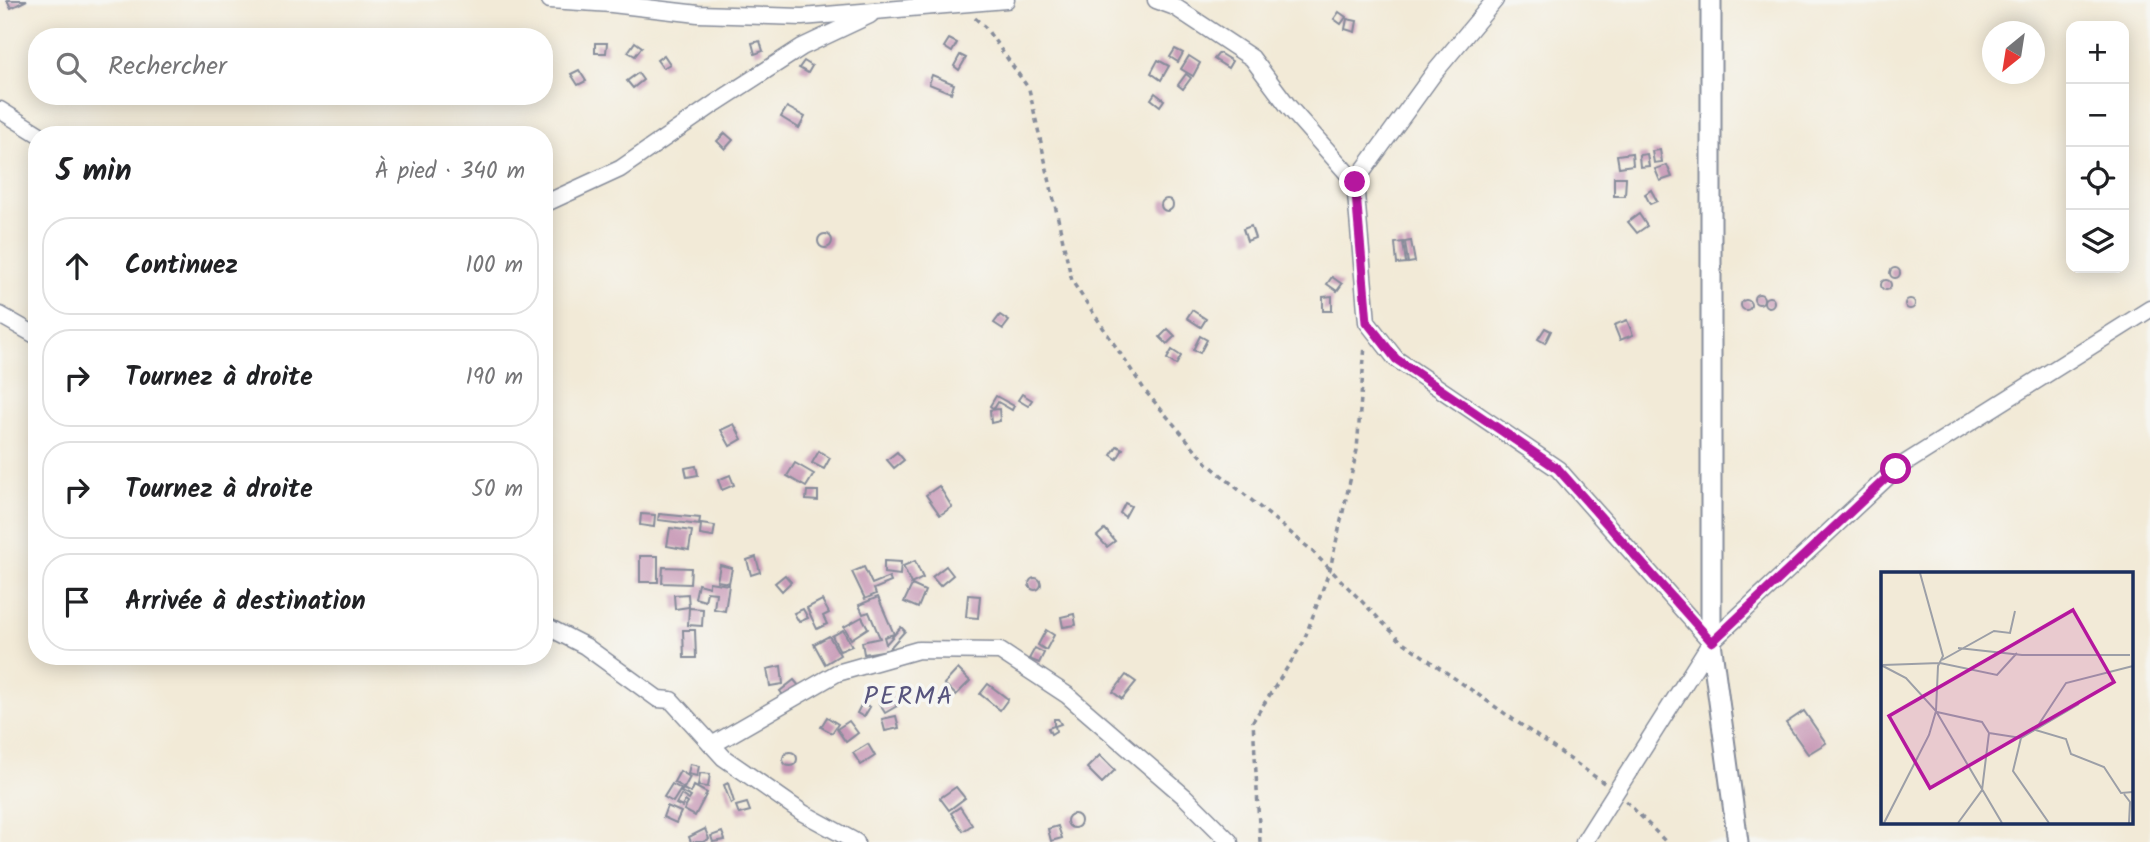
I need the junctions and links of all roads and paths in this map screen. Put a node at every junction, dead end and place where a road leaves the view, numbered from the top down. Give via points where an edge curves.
1 (550, 0) edge
2 (1006, 0) edge
3 (1156, 0) edge
4 (1495, 0) edge
5 (1711, 0) edge
6 (957, 2) edge
7 (878, 11) junction
8 (0, 110) edge
9 (28, 128) edge
10 (1355, 182) junction
11 (553, 200) edge
12 (2150, 309) edge
13 (0, 315) edge
14 (1367, 322) junction
15 (28, 331) edge
16 (1330, 569) junction
17 (553, 630) edge
18 (1712, 642) junction
19 (712, 745) junction
20 (1616, 792) junction
21 (856, 842) edge
22 (1230, 842) edge
23 (1260, 842) edge
24 (1584, 842) edge
25 (1666, 842) edge
26 (1738, 842) edge

1 - 7 street via 698,14 802,17
2 - 6 street
3 - 10 street via 1175,7 1252,58
4 - 10 street via 1434,73
5 - 18 street
6 - 7 street
6 - 16 path via 985,27 1029,89 1078,291 1146,392 1208,464
7 - 11 street via 802,47 620,169
8 - 9 street
10 - 14 street
12 - 18 street via 1896,469
13 - 15 street
14 - 16 path via 1357,450
14 - 18 street via 1396,359 1558,469
16 - 20 path via 1400,640
16 - 23 path via 1303,643 1254,721
17 - 19 street via 585,646 658,699 671,700
18 - 20 street
18 - 26 street
19 - 21 street via 803,813
19 - 22 street via 837,673 918,650 1000,651 1068,695
20 - 24 street
20 - 25 path

